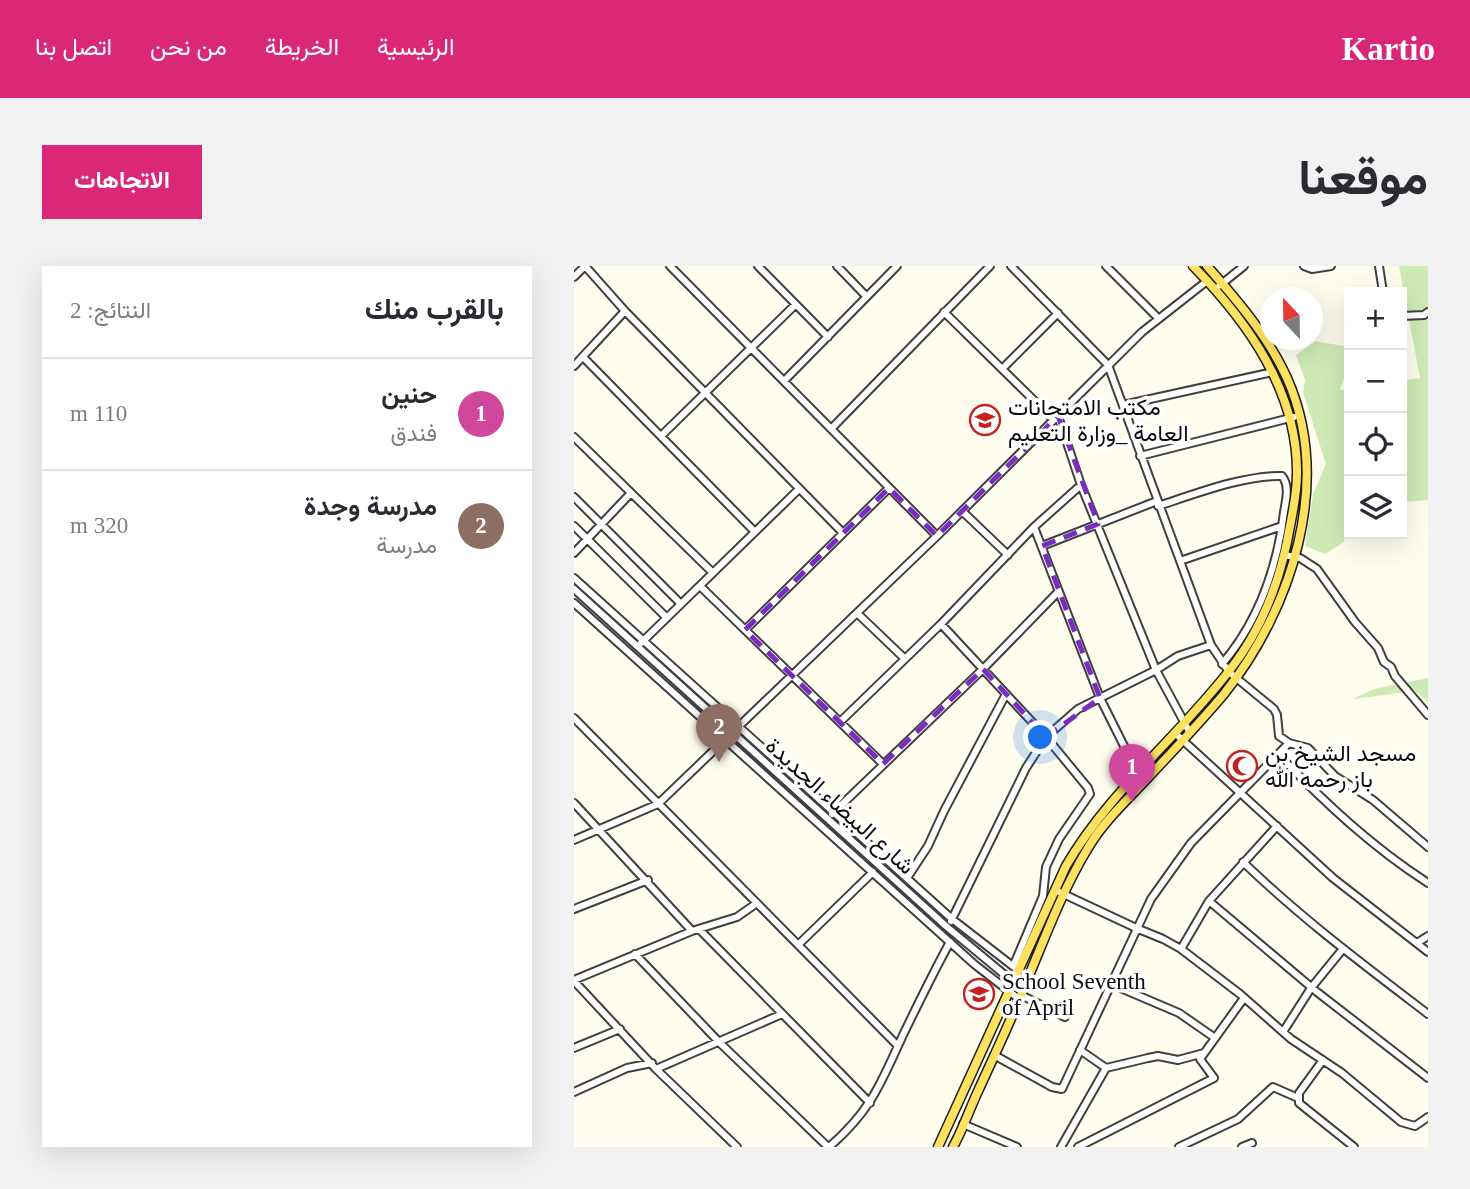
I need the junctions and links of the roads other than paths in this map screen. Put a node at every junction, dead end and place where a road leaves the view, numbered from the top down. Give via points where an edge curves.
1 (585, 266) edge
2 (670, 266) edge
3 (758, 266) edge
4 (837, 266) edge
5 (897, 266) edge
6 (990, 266) edge
7 (1011, 266) edge
8 (1106, 266) edge
9 (1193, 266) edge
10 (1207, 266) edge
11 (1244, 266) edge
12 (1304, 266) edge
13 (1331, 266) edge
14 (1379, 266) edge
15 (574, 276) edge
16 (1207, 281) junction
17 (1222, 283) junction
18 (1382, 287) edge
19 (1215, 289) junction
20 (866, 296) junction
21 (795, 305) junction
22 (625, 311) junction
23 (944, 312) junction
24 (1428, 312) edge
25 (1058, 313) junction
26 (1407, 316) edge
27 (1158, 318) junction
28 (828, 337) junction
29 (752, 349) junction
30 (583, 357) junction
31 (1108, 365) junction
32 (574, 366) edge
33 (1002, 369) junction
34 (1273, 372) junction
35 (784, 382) junction
36 (706, 393) junction
37 (1123, 405) junction
38 (1295, 417) junction
39 (1056, 418) junction
40 (831, 429) junction
41 (661, 436) junction
42 (574, 437) edge
43 (1140, 456) junction
44 (1302, 474) junction
45 (1081, 485) junction
46 (889, 488) junction
47 (799, 489) junction
48 (631, 494) junction
49 (574, 497) edge
50 (1158, 503) junction
51 (962, 511) junction
52 (1098, 524) junction
53 (602, 525) junction
54 (574, 526) edge
55 (1286, 526) junction
56 (1300, 526) junction
57 (1034, 527) junction
58 (755, 532) junction
59 (842, 532) junction
60 (937, 536) junction
61 (587, 540) junction
62 (1042, 546) junction
63 (574, 553) edge
64 (1008, 555) junction
65 (1284, 555) junction
66 (1294, 557) junction
67 (1180, 561) junction
68 (713, 573) junction
69 (574, 578) edge
70 (700, 586) junction
71 (574, 589) edge
72 (1058, 592) junction
73 (574, 603) edge
74 (681, 604) junction
75 (858, 613) junction
76 (667, 618) junction
77 (941, 624) junction
78 (745, 630) junction
79 (644, 641) junction
80 (1212, 645) junction
81 (638, 647) junction
82 (904, 658) junction
83 (1222, 664) junction
84 (983, 669) junction
85 (1156, 670) junction
86 (792, 675) junction
87 (1232, 675) junction
88 (1006, 694) junction
89 (1100, 698) junction
90 (1428, 715) edge
91 (574, 718) edge
92 (840, 722) junction
93 (1185, 725) junction
94 (735, 730) junction
95 (1183, 736) junction
96 (1046, 737) junction
97 (725, 739) junction
98 (1289, 743) junction
99 (1278, 754) junction
100 (883, 764) junction
101 (1143, 768) junction
102 (1241, 792) junction
103 (574, 803) edge
104 (658, 804) junction
105 (834, 813) junction
106 (828, 818) junction
107 (821, 825) junction
108 (1277, 826) junction
109 (600, 830) junction
110 (574, 840) edge
111 (1428, 847) edge
112 (1243, 862) junction
113 (873, 872) junction
114 (907, 878) junction
115 (648, 880) junction
116 (1428, 883) edge
117 (1055, 890) junction
118 (1064, 895) junction
119 (1209, 901) junction
120 (757, 903) junction
121 (574, 909) edge
122 (952, 919) junction
123 (947, 926) junction
124 (1136, 928) junction
125 (696, 930) junction
126 (942, 934) junction
127 (1428, 936) edge
128 (950, 942) junction
129 (1417, 943) junction
130 (799, 944) junction
131 (1181, 949) junction
132 (1342, 950) junction
133 (1428, 952) edge
134 (635, 954) junction
135 (1015, 975) junction
136 (574, 981) edge
137 (1111, 984) junction
138 (1311, 988) junction
139 (1022, 992) junction
140 (1010, 993) junction
141 (1244, 998) junction
142 (782, 1014) junction
143 (1428, 1014) edge
144 (1065, 1017) dead end
145 (620, 1029) junction
146 (1283, 1032) junction
147 (1215, 1038) junction
148 (719, 1042) junction
149 (898, 1046) junction
150 (574, 1048) edge
151 (1080, 1050) junction
152 (1204, 1053) junction
153 (995, 1055) junction
154 (1322, 1060) junction
155 (654, 1066) junction
156 (1106, 1068) junction
157 (1428, 1077) edge
158 (574, 1092) edge
159 (1298, 1098) junction
160 (870, 1104) junction
161 (1428, 1117) edge
162 (963, 1124) junction
163 (1066, 1139) junction
164 (1252, 1143) dead end
165 (737, 1147) edge
166 (828, 1147) edge
167 (938, 1147) edge
168 (953, 1147) edge
169 (1017, 1147) edge
170 (1061, 1147) edge
171 (1072, 1147) edge
172 (1077, 1147) edge
173 (1179, 1147) edge
174 (1242, 1147) edge
175 (1354, 1147) edge

1 - 15 street
1 - 22 street
2 - 29 street
3 - 21 street
4 - 20 street
5 - 20 street
6 - 23 street
7 - 25 street
8 - 27 street
9 - 16 main road
10 - 17 main road
11 - 17 street
12 - 13 street
14 - 18 street
16 - 19 main road
16 - 27 street
17 - 19 street
17 - 38 main road via 1270,346 1287,379
19 - 34 main road
20 - 28 street
21 - 28 street
21 - 29 street
22 - 30 street
22 - 36 street
23 - 33 street
23 - 40 street
24 - 26 street
25 - 31 street
25 - 33 street
27 - 31 street
28 - 35 street
29 - 35 street
29 - 36 street
30 - 32 street
30 - 41 street
31 - 37 street
31 - 39 street
33 - 39 street
34 - 37 street
34 - 38 main road
35 - 40 street
36 - 41 street
36 - 47 street
37 - 43 street
38 - 43 street
38 - 44 main road
39 - 45 street
39 - 51 street
40 - 46 street
41 - 58 street
42 - 48 street
43 - 50 street
44 - 55 main road
44 - 56 main road
45 - 52 street
45 - 57 street
46 - 59 street
46 - 60 street
47 - 58 street
47 - 59 street
48 - 53 street
48 - 68 street
49 - 53 street
50 - 52 street
50 - 55 street via 1282,476 1287,489
50 - 67 street
51 - 60 street
51 - 64 street
52 - 62 street
52 - 85 street
53 - 61 street
53 - 74 street
54 - 61 street
55 - 56 main road
55 - 65 main road
55 - 67 street
55 - 83 street via 1259,606
56 - 66 main road
57 - 62 street
57 - 64 street
58 - 68 street
59 - 78 street
60 - 75 street
61 - 63 street
61 - 76 street
62 - 72 street
64 - 77 street
65 - 66 street
65 - 87 main road via 1263,617
66 - 87 main road via 1268,629
66 - 90 street via 1317,569
67 - 80 street
68 - 70 street
69 - 79 street
70 - 74 street
70 - 78 street
71 - 81 street, شارع البيضاء الجديدة
72 - 84 street
72 - 89 street
73 - 97 street, شارع البيضاء الجديدة
74 - 76 street
75 - 82 street
75 - 86 street
76 - 79 street
77 - 82 street
77 - 84 street
78 - 86 street
79 - 81 street
79 - 94 street
80 - 83 street
80 - 85 street via 1178,656
81 - 94 street, شارع البيضاء الجديدة
82 - 92 street
83 - 87 street
84 - 88 street
84 - 100 street
85 - 89 street
85 - 93 street
86 - 92 street
86 - 94 street
87 - 93 main road
87 - 95 main road
87 - 98 street via 1274,709 1279,736
88 - 96 street
88 - 114 street
89 - 96 street via 1078,709
89 - 101 street via 1128,754
91 - 104 street
92 - 100 street
93 - 95 main road
94 - 97 street
94 - 105 street
94 - 106 street, شارع البيضاء الجديدة
95 - 101 main road
95 - 102 street
95 - 118 main road via 1104,825
96 - 122 street via 1026,768
96 - 135 street via 1090,794 1049,859 1043,896
97 - 104 street
97 - 107 street, شارع البيضاء الجديدة
98 - 99 street
98 - 111 street via 1308,748 1329,771 1373,800
99 - 102 street
99 - 116 street via 1378,848
100 - 105 street
101 - 117 main road via 1079,843
102 - 108 street
102 - 124 street via 1168,873
103 - 109 street
104 - 109 street
104 - 120 street
105 - 106 street
105 - 114 street
106 - 107 street
106 - 123 street, شارع البيضاء الجديدة
107 - 113 street, شارع البيضاء الجديدة
108 - 112 street
108 - 129 street
109 - 110 street
109 - 115 street
112 - 119 street
112 - 132 street
113 - 126 street, شارع البيضاء الجديدة
113 - 130 street
114 - 122 street
115 - 121 street
115 - 125 street
117 - 118 street
117 - 135 main road
118 - 124 street
118 - 139 main road
119 - 131 street
119 - 138 street
120 - 125 street via 737,917
120 - 130 street
122 - 123 street
122 - 135 street
123 - 126 street
123 - 135 street, شارع البيضاء الجديدة
124 - 131 street
124 - 137 street
125 - 134 street
125 - 142 street
126 - 128 street, شارع البيضاء الجديدة
127 - 129 street
128 - 140 street, شارع البيضاء الجديدة
128 - 149 street
129 - 133 street
130 - 149 street
131 - 141 street
132 - 138 street
132 - 143 street
134 - 136 street
134 - 148 street
135 - 139 street
135 - 140 main road
136 - 145 street
137 - 147 street via 1179,1013
137 - 151 street
138 - 146 street
138 - 157 street
139 - 140 street, شارع البيضاء الجديدة
139 - 144 street
139 - 153 main road
140 - 167 main road
141 - 146 street
141 - 147 street
142 - 148 street
142 - 160 street
145 - 150 street
145 - 155 street
146 - 154 street
147 - 152 street
148 - 155 street
148 - 166 street
149 - 160 street
151 - 153 street via 1062,1089
151 - 156 street
152 - 156 street via 1178,1060 1158,1056
152 - 172 street via 1200,1059 1214,1077
153 - 162 main road
154 - 159 street
154 - 161 street via 1401,1122 1415,1126
155 - 158 street via 627,1068
155 - 165 street
156 - 163 street
159 - 173 street via 1273,1087 1238,1119
159 - 175 street via 1304,1109
160 - 166 street
162 - 168 main road
162 - 169 street
163 - 170 street
163 - 171 street
164 - 174 street

